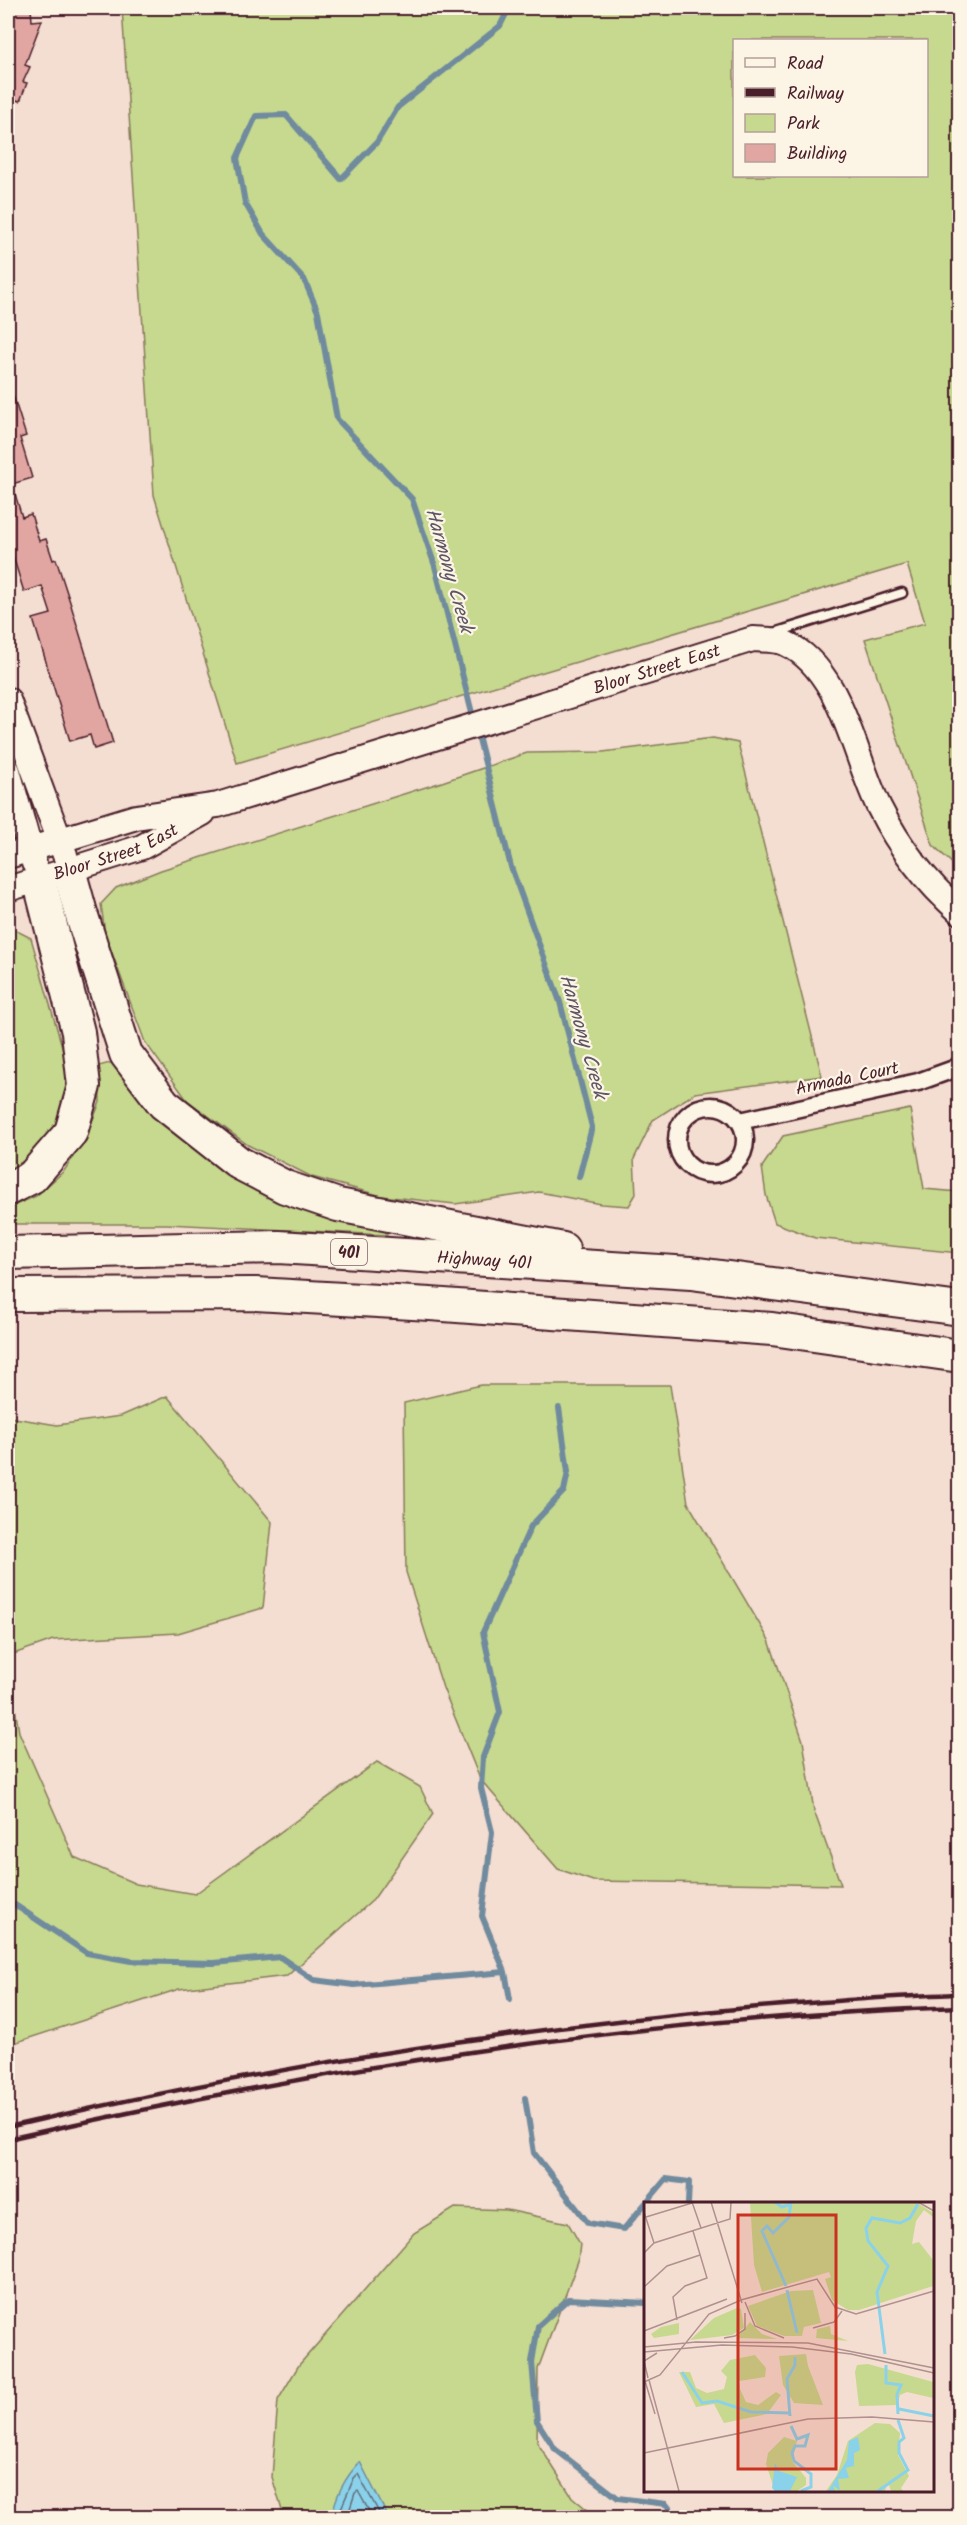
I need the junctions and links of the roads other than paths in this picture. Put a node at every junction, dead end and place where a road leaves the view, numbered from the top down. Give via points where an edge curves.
1 (902, 593) dead end
2 (753, 639) junction
3 (8, 700) edge
4 (8, 771) edge
5 (218, 805) junction
6 (61, 839) junction
7 (30, 848) junction
8 (8, 856) edge
9 (69, 870) junction
10 (39, 879) junction
11 (8, 889) edge
12 (960, 912) edge
13 (960, 1065) edge
14 (740, 1121) junction
15 (8, 1189) edge
16 (8, 1253) edge
17 (691, 1273) junction
18 (8, 1295) edge
19 (960, 1309) edge
20 (960, 1356) edge

1 - 2 lane
2 - 5 main road, Bloor Street East
2 - 12 main road, Bloor Street East via 783,642 804,654 822,674 895,836 925,878
3 - 6 main road
4 - 7 main road
5 - 6 main road, Bloor Street East via 136,818
5 - 9 main road, Bloor Street East via 142,847
6 - 7 main road, Bloor Street East
6 - 9 main road
7 - 8 main road, Bloor Street East
7 - 10 main road
9 - 10 main road, Bloor Street East
9 - 17 highway via 126,1054 164,1104 239,1163 285,1187 338,1205
10 - 11 main road, Bloor Street East
10 - 15 highway via 78,1032 84,1086 71,1132 32,1177
13 - 14 street, Armada Court via 918,1082
14 - 14 street via 743,1154 728,1170 706,1174 687,1164 681,1155 678,1133 690,1114 700,1109 722,1108
16 - 17 highway, Highway 401 / 401 via 279,1247
17 - 19 highway, Highway 401 / 401
18 - 20 highway via 256,1294 477,1307 772,1329

